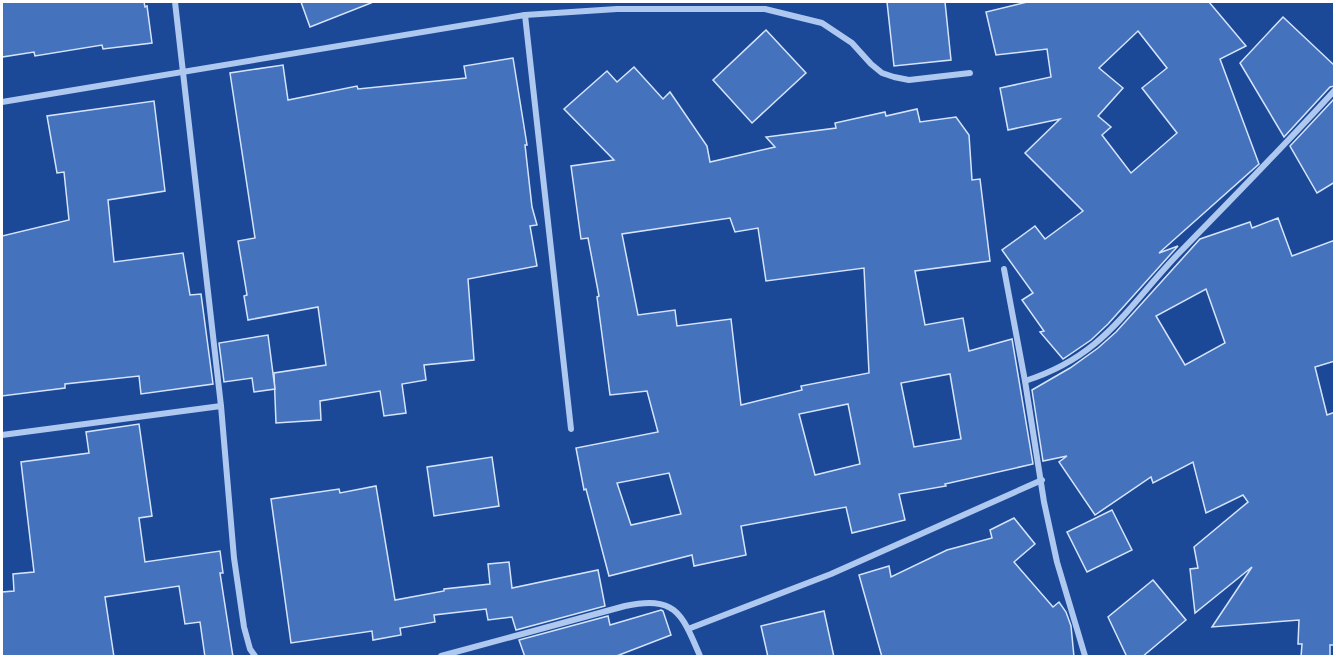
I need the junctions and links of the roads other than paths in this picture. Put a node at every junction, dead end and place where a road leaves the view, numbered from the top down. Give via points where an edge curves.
1 (175, 2) edge
2 (525, 15) junction
3 (183, 72) junction
4 (970, 73) dead end
5 (1335, 91) edge
6 (2, 102) edge
7 (1004, 269) dead end
8 (1025, 381) junction
9 (221, 406) junction
10 (571, 429) dead end
11 (2, 435) edge
12 (1042, 480) junction
13 (688, 629) junction
14 (255, 657) edge
15 (441, 657) edge
16 (700, 657) edge
17 (1085, 657) edge

1 - 3 street
2 - 3 street
2 - 4 street via 617,9 765,9 822,23 852,44 877,69 894,77 909,80
2 - 10 street
3 - 6 street
3 - 9 street
5 - 8 street via 1176,257 1114,328 1050,373
7 - 8 street
8 - 12 street
9 - 11 street
9 - 14 street via 240,604
12 - 13 street via 831,574
12 - 17 street via 1057,562
13 - 15 street via 675,610 665,604 643,602
13 - 16 street

